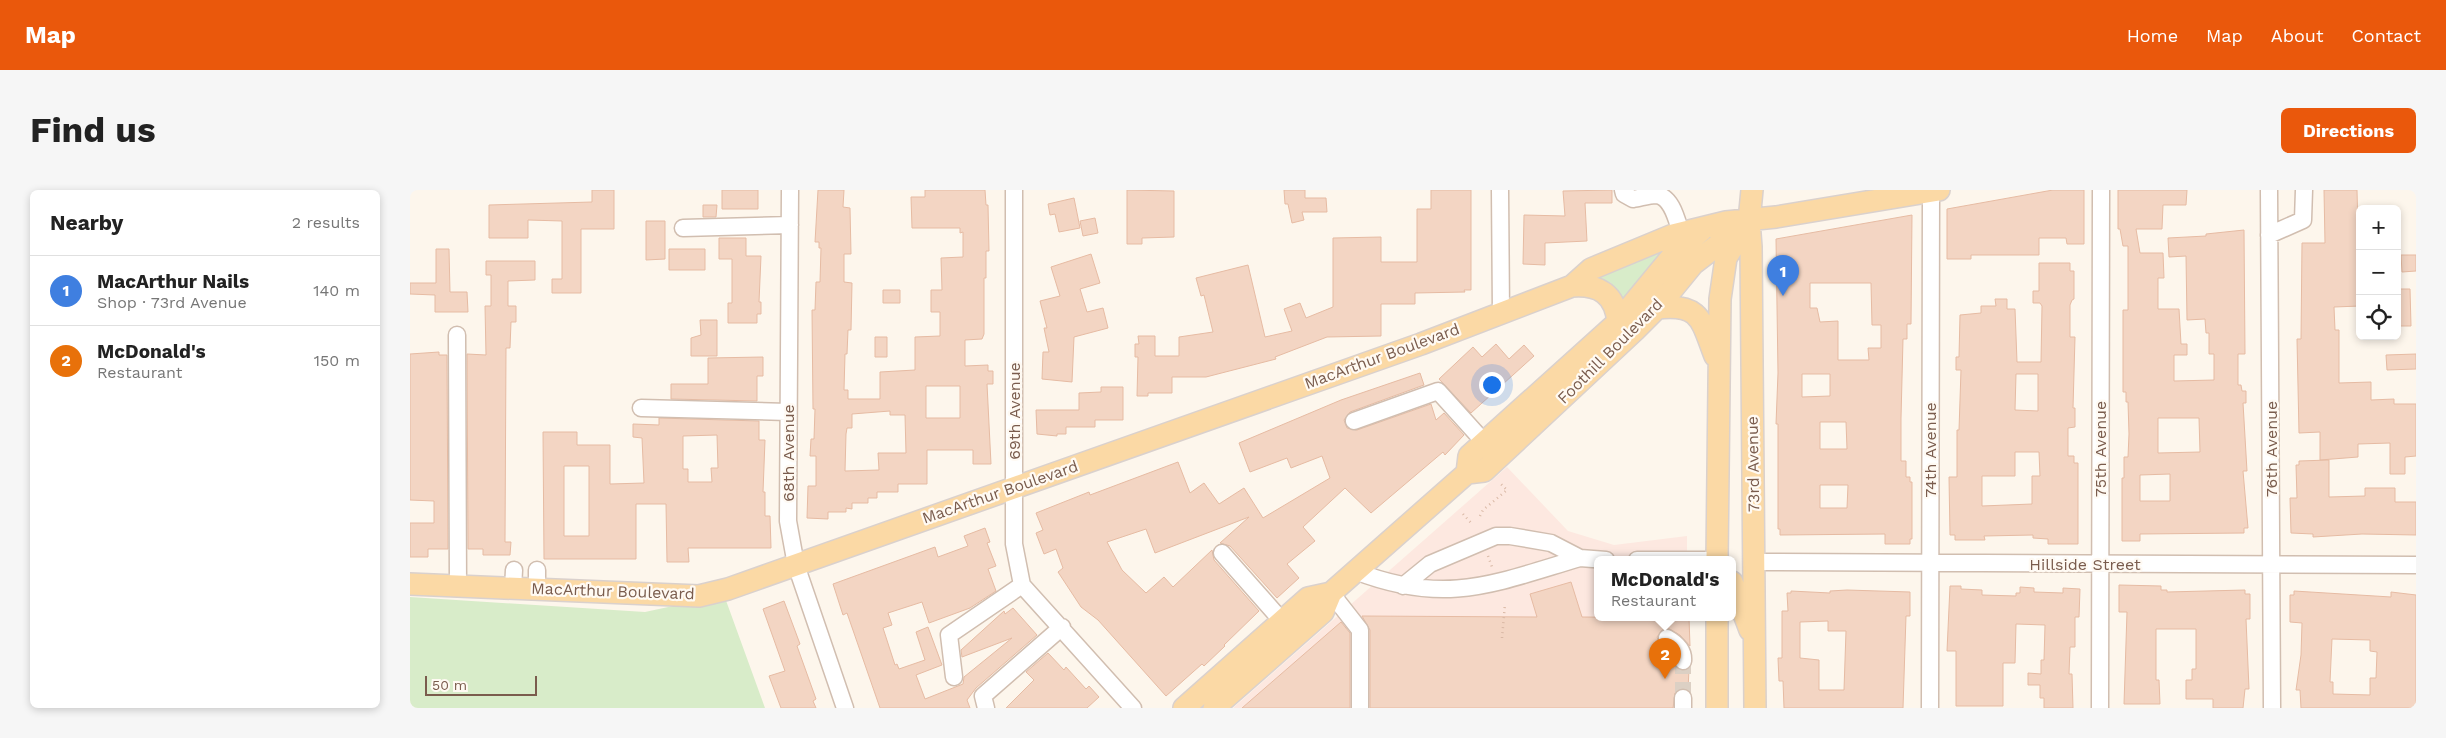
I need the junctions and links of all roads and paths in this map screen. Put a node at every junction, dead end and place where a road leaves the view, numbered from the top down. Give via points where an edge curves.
1 (790, 190) edge
2 (1014, 190) edge
3 (1500, 190) edge
4 (1623, 190) edge
5 (1752, 190) edge
6 (2101, 190) edge
7 (2269, 190) edge
8 (2304, 190) edge
9 (1925, 191) edge
10 (1749, 221) junction
11 (790, 225) junction
12 (683, 228) dead end
13 (1705, 228) junction
14 (1681, 233) junction
15 (2269, 235) junction
16 (1572, 286) junction
17 (1657, 308) junction
18 (1501, 313) junction
19 (1618, 322) junction
20 (457, 335) dead end
21 (1719, 367) junction
22 (1529, 402) junction
23 (641, 408) dead end
24 (788, 412) junction
25 (1543, 418) junction
26 (1354, 421) dead end
27 (1484, 442) junction
28 (1467, 473) junction
29 (1499, 482) dead end
30 (1014, 488) junction
31 (1462, 514) dead end
32 (1480, 516) dead end
33 (1472, 524) dead end
34 (1486, 551) dead end
35 (1222, 553) dead end
36 (1717, 556) edge
37 (1580, 558) junction
38 (1594, 559) edge
39 (1755, 562) junction
40 (1930, 563) junction
41 (2100, 564) junction
42 (2272, 564) junction
43 (796, 565) junction
44 (2416, 565) edge
45 (1492, 568) dead end
46 (1355, 571) junction
47 (410, 584) edge
48 (1022, 585) junction
49 (458, 586) junction
50 (1403, 586) junction
51 (1330, 593) junction
52 (1736, 593) edge
53 (1505, 604) dead end
54 (1282, 621) junction
55 (1717, 621) edge
56 (1062, 627) junction
57 (1502, 638) dead end
58 (1667, 638) dead end
59 (1755, 644) junction
60 (1683, 660) tunnel mouth
61 (954, 677) dead end
62 (846, 708) edge
63 (986, 708) edge
64 (1133, 708) edge
65 (1184, 708) edge
66 (1214, 708) edge
67 (1360, 708) edge
68 (1717, 708) edge
69 (1755, 708) edge
70 (1930, 708) edge
71 (2100, 708) edge
72 (2272, 708) edge

1 - 11 street, 68th Avenue
2 - 30 street, 69th Avenue
3 - 18 street
4 - 14 street via 1633,200 1657,195 1665,198
5 - 10 main road, 73rd Avenue
6 - 41 street, 75th Avenue
7 - 15 street, 76th Avenue
8 - 15 street via 2303,220
9 - 10 main road, MacArthur Boulevard
9 - 40 street, 74th Avenue
10 - 13 main road, MacArthur Boulevard via 1726,222
10 - 17 main road, Foothill Boulevard via 1693,264
10 - 21 main road, 73rd Avenue via 1726,258 1720,299
10 - 39 main road, 73rd Avenue
11 - 12 street
11 - 24 street, 68th Avenue
13 - 14 main road, MacArthur Boulevard
13 - 19 main road, Foothill Boulevard via 1674,254
14 - 16 main road, MacArthur Boulevard via 1591,269
15 - 42 street, 76th Avenue
16 - 18 main road, MacArthur Boulevard
16 - 19 main road, MacArthur Boulevard via 1588,285 1602,292 1616,308
17 - 21 main road via 1680,306 1696,314
17 - 25 main road, Foothill Boulevard
18 - 30 main road, MacArthur Boulevard
19 - 22 main road, Foothill Boulevard
20 - 49 street
21 - 36 main road, 73rd Avenue
22 - 25 street
22 - 27 main road, Foothill Boulevard
23 - 24 street
24 - 43 street, 68th Avenue via 788,522
25 - 28 main road, Foothill Boulevard via 1484,471
26 - 27 street via 1438,391
27 - 28 main road, Foothill Boulevard via 1469,456
28 - 46 main road, Foothill Boulevard
29 - 32 path via 1507,490
30 - 43 main road, MacArthur Boulevard
30 - 48 street, 69th Avenue via 1014,544
31 - 33 path
34 - 45 path
35 - 54 street
37 - 38 street
37 - 50 street via 1485,586 1444,591
37 - 50 street via 1551,543 1496,536 1430,564
39 - 40 street, Hillside Street
39 - 59 main road, 73rd Avenue
40 - 41 street, Hillside Street
40 - 70 street, 74th Avenue
41 - 42 street, Hillside Street
41 - 71 street, 75th Avenue
42 - 44 street, Hillside Street
42 - 72 street, 76th Avenue
43 - 49 main road, MacArthur Boulevard via 699,596 514,579
43 - 62 street, 68th Avenue
46 - 50 street
46 - 51 main road, Foothill Boulevard
47 - 49 main road, MacArthur Boulevard
48 - 56 street
48 - 61 street via 949,635
51 - 54 main road, Foothill Boulevard via 1308,598
51 - 66 main road, Foothill Boulevard via 1323,612
51 - 67 street via 1360,630
52 - 59 main road
53 - 57 path
54 - 65 main road, Foothill Boulevard
55 - 68 main road
56 - 63 street via 983,696
56 - 64 street
58 - 60 street via 1676,642
59 - 69 main road, 73rd Avenue

